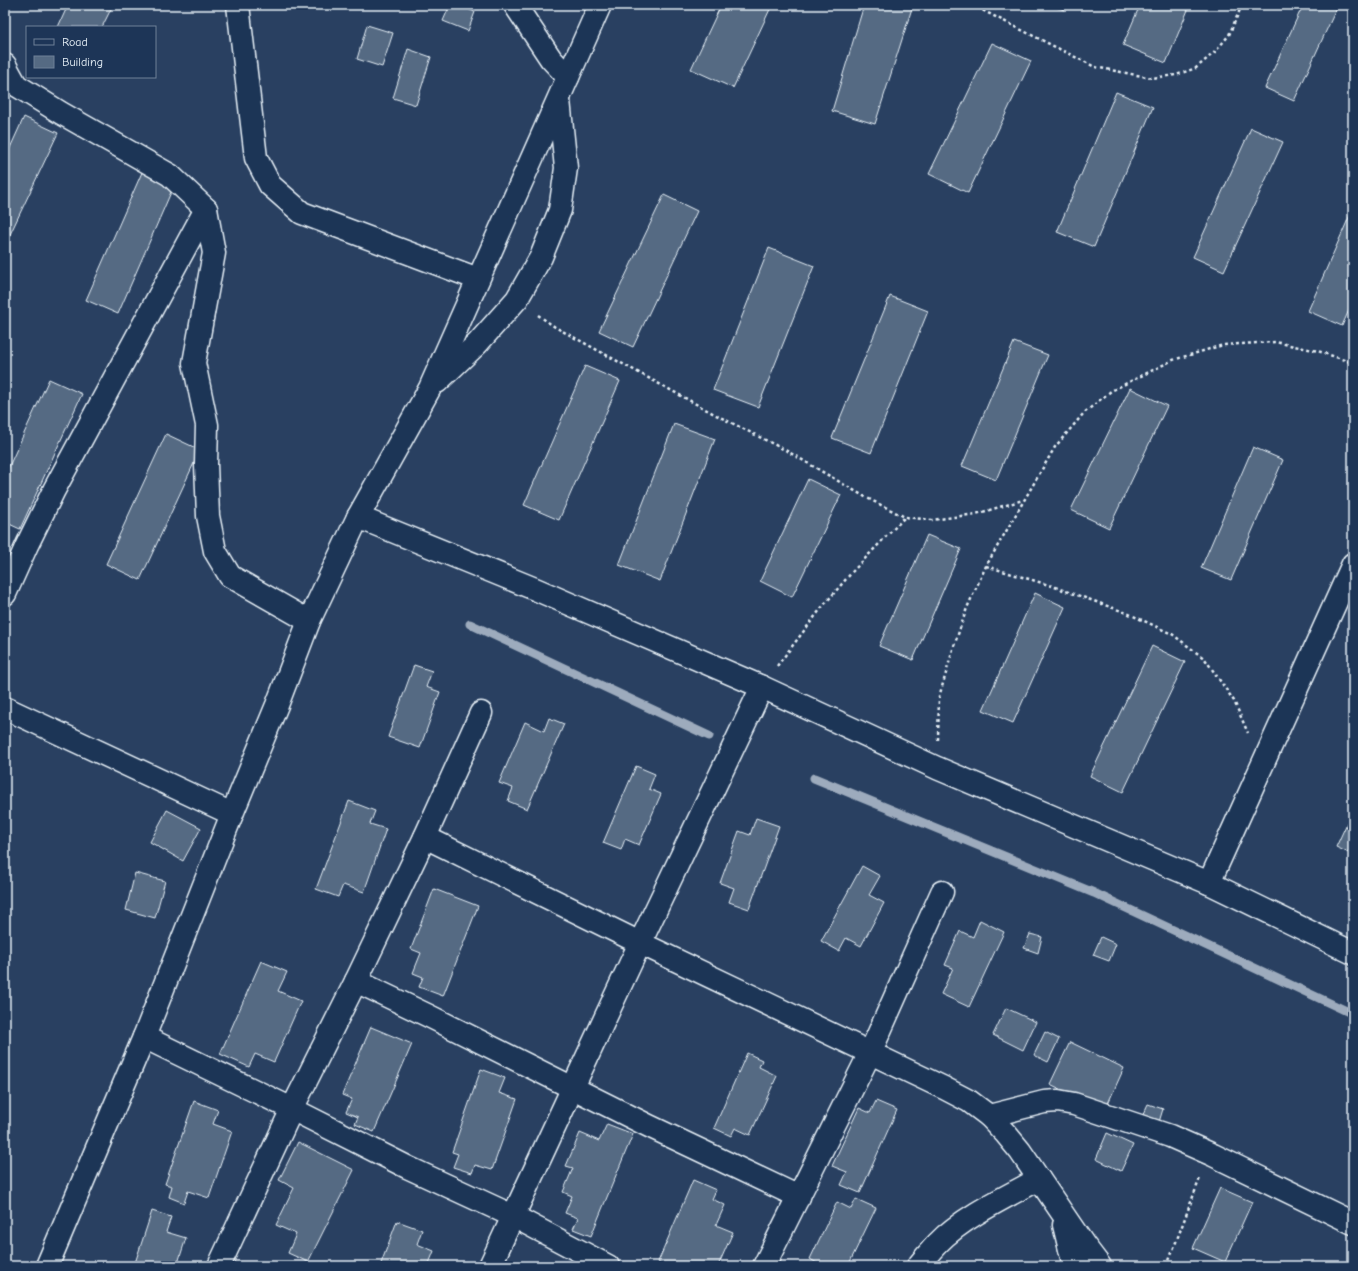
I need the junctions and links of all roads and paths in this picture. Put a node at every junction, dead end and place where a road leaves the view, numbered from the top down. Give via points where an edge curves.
1 (238, 5) edge
2 (515, 5) edge
3 (600, 5) edge
4 (972, 5) edge
5 (1242, 5) edge
6 (5, 65) edge
7 (568, 77) junction
8 (559, 98) junction
9 (206, 209) junction
10 (478, 279) junction
11 (516, 299) junction
12 (1353, 363) edge
13 (430, 388) junction
14 (1023, 500) junction
15 (358, 517) junction
16 (905, 517) junction
17 (1353, 564) edge
18 (986, 566) junction
19 (5, 594) edge
20 (309, 621) junction
21 (762, 687) junction
22 (5, 708) edge
23 (481, 713) dead end
24 (1263, 764) junction
25 (937, 768) junction
26 (232, 814) junction
27 (425, 837) junction
28 (1209, 883) junction
29 (942, 892) dead end
30 (640, 943) junction
31 (1353, 953) edge
32 (356, 981) junction
33 (144, 1037) junction
34 (870, 1053) junction
35 (572, 1088) junction
36 (292, 1109) junction
37 (989, 1116) junction
38 (1202, 1172) dead end
39 (1039, 1178) junction
40 (799, 1197) junction
41 (1060, 1208) junction
42 (513, 1216) junction
43 (1353, 1223) edge
44 (47, 1266) edge
45 (219, 1266) edge
46 (490, 1266) edge
47 (608, 1266) edge
48 (764, 1266) edge
49 (918, 1266) edge
50 (1074, 1266) edge
51 (1100, 1266) edge
52 (1167, 1266) edge

1 - 10 lane via 256,158 270,185 302,213
2 - 7 lane via 550,60
3 - 7 lane
4 - 5 path via 1095,67 1152,78 1176,75 1196,68 1215,52 1229,35
6 - 9 lane via 16,85 170,175
7 - 8 lane
8 - 10 lane
8 - 11 lane via 566,168 560,210 541,257
9 - 19 lane via 54,490
9 - 20 lane via 214,253 194,362 207,425 208,516 215,551 230,576
10 - 13 lane
11 - 13 lane via 477,344
11 - 16 path via 555,327
12 - 14 path via 1318,351 1275,342 1223,345 1173,360 1111,391 1084,413 1055,447
13 - 15 lane
14 - 16 path via 976,514 932,520
14 - 18 path
15 - 20 lane
15 - 21 lane via 535,588
16 - 21 path via 823,606
17 - 24 lane
18 - 24 path via 1127,613 1172,634 1205,659 1214,671 1234,701
18 - 25 path via 967,608 939,697
20 - 26 lane
21 - 25 lane
21 - 30 lane
22 - 26 lane
23 - 27 lane
24 - 28 lane
25 - 28 lane
26 - 33 lane
27 - 30 lane
27 - 32 lane
28 - 31 lane
29 - 34 lane
30 - 34 lane
30 - 35 lane
32 - 35 lane
32 - 36 lane
33 - 36 lane
33 - 44 lane
34 - 37 lane via 944,1088
34 - 40 lane
35 - 40 lane
35 - 42 lane
36 - 42 lane via 407,1167
36 - 45 lane
37 - 39 lane via 1020,1151
37 - 43 lane via 1044,1102 1074,1104 1170,1136
38 - 52 path
39 - 41 lane
39 - 49 lane via 960,1225 938,1242
40 - 48 lane
41 - 50 lane
41 - 51 lane
42 - 46 lane
42 - 47 lane

